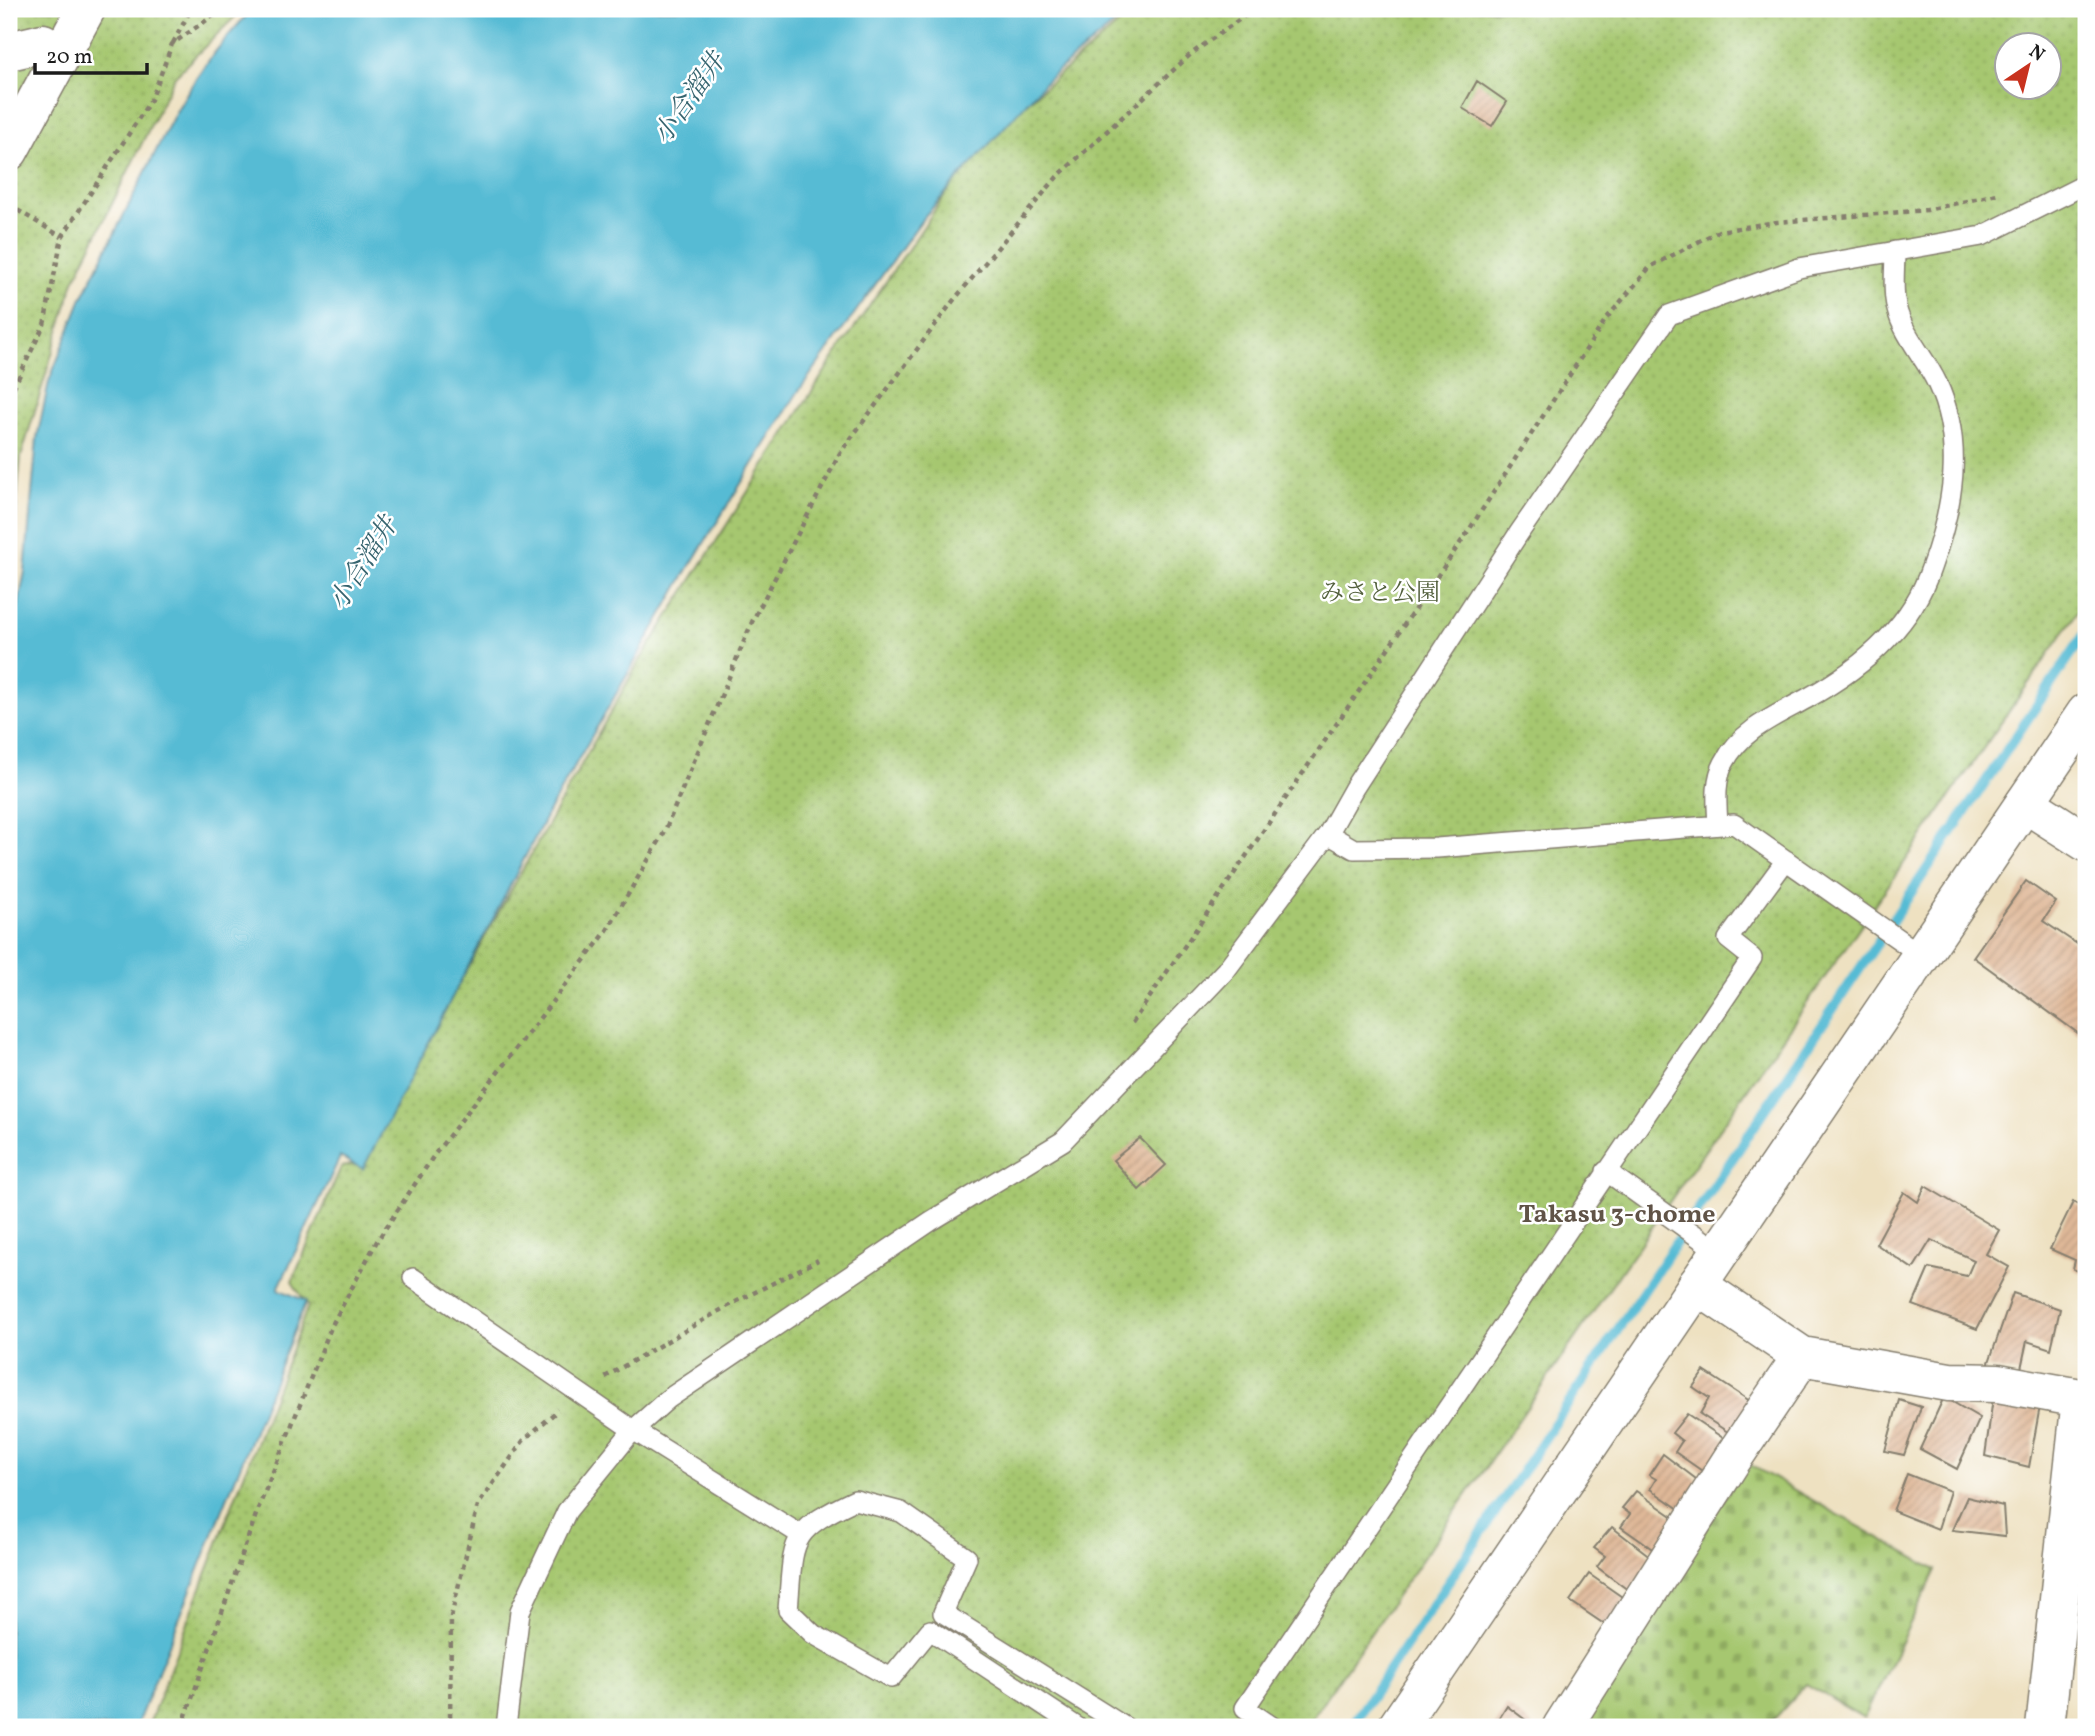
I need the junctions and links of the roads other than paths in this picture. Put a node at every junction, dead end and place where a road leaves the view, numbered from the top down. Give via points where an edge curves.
1 (86, 9) edge
2 (9, 151) edge
3 (2086, 184) edge
4 (1895, 251) junction
5 (2086, 713) edge
6 (2025, 803) junction
7 (1718, 825) junction
8 (1328, 834) junction
9 (2086, 842) edge
10 (1786, 860) junction
11 (1921, 955) junction
12 (1606, 1171) junction
13 (1719, 1252) junction
14 (414, 1278) dead end
15 (1696, 1285) junction
16 (1802, 1356) junction
17 (2084, 1399) edge
18 (633, 1430) junction
19 (801, 1535) junction
20 (1569, 1724) edge
21 (506, 1727) edge
22 (1077, 1727) edge
23 (1125, 1727) edge
24 (1273, 1727) edge
25 (1397, 1727) edge
26 (2045, 1727) edge

1 - 2 street
3 - 4 lane via 1982,236
4 - 7 lane via 1895,301 1910,339 1937,382 1950,417 1956,462 1931,571 1902,622 1874,653 1843,678 1742,738 1723,764 1717,790
4 - 8 lane via 1799,268 1669,315 1519,533
5 - 6 street
6 - 9 street
6 - 11 street
7 - 8 lane via 1437,848 1354,849
7 - 10 lane via 1734,824
8 - 18 lane via 1226,970 1063,1141 828,1290 668,1399
10 - 11 lane
10 - 12 lane via 1728,939 1752,958
11 - 13 street
12 - 13 lane
12 - 24 lane via 1245,1708
13 - 15 street
14 - 18 lane
15 - 16 street
15 - 25 street
16 - 17 street via 1949,1382 1998,1382
16 - 20 street via 1733,1458
17 - 26 street
18 - 19 lane
18 - 21 lane via 567,1511 520,1611
19 - 22 lane via 794,1544 788,1610 813,1634 891,1678 930,1630
19 - 23 lane via 816,1518 855,1500 901,1512 967,1558 943,1613

